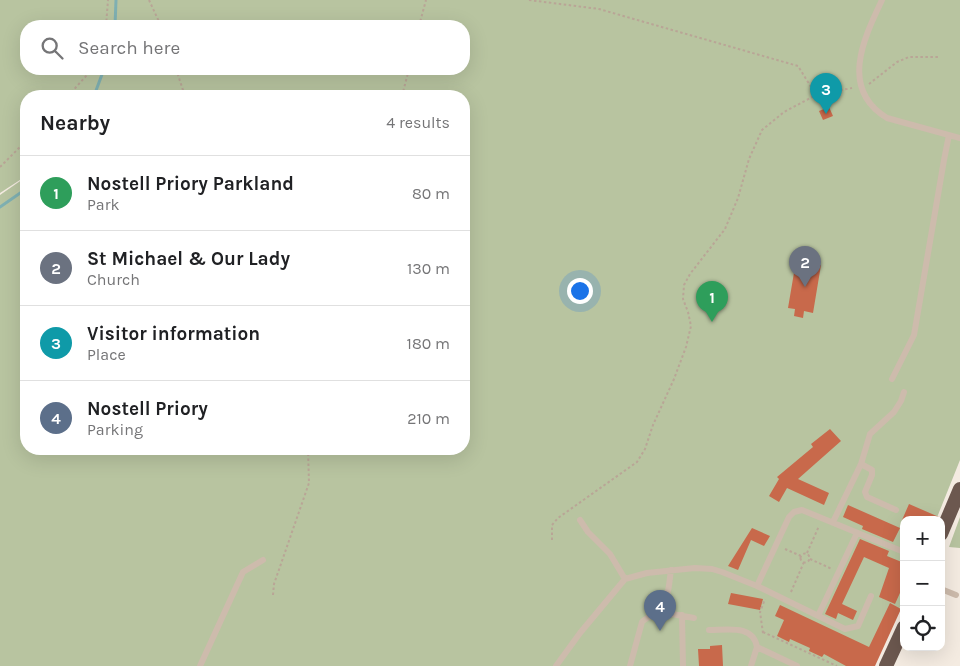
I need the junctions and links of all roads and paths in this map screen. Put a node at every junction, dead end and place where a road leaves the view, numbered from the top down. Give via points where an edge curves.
1 (108, 0) edge
2 (149, 0) edge
3 (426, 0) edge
4 (529, 0) edge
5 (882, 0) edge
6 (106, 20) edge
7 (158, 20) edge
8 (421, 20) edge
9 (940, 57) dead end
10 (87, 75) edge
11 (178, 75) edge
12 (407, 75) edge
13 (861, 87) junction
14 (73, 90) edge
15 (183, 90) edge
16 (404, 90) edge
17 (816, 95) junction
18 (949, 135) junction
19 (960, 138) edge
20 (20, 146) edge
21 (0, 167) edge
22 (892, 379) dead end
23 (904, 392) dead end
24 (308, 455) edge
25 (861, 464) junction
26 (960, 489) edge
27 (896, 510) dead end
28 (823, 518) junction
29 (580, 520) dead end
30 (833, 522) junction
31 (945, 525) edge
32 (857, 533) junction
33 (552, 540) dead end
34 (776, 545) junction
35 (900, 550) edge
36 (807, 553) junction
37 (801, 556) junction
38 (810, 559) junction
39 (263, 560) dead end
40 (804, 562) junction
41 (671, 570) junction
42 (838, 572) junction
43 (626, 579) junction
44 (756, 586) junction
45 (945, 591) edge
46 (768, 592) junction
47 (273, 595) dead end
48 (956, 595) dead end
49 (871, 596) dead end
50 (787, 601) junction
51 (672, 614) dead end
52 (682, 615) junction
53 (818, 616) junction
54 (694, 618) dead end
55 (709, 630) dead end
56 (763, 632) junction
57 (900, 636) edge
58 (758, 648) junction
59 (200, 666) edge
60 (556, 666) edge
61 (630, 666) edge
62 (683, 666) edge
63 (751, 666) edge
64 (796, 666) edge
65 (837, 666) edge
66 (886, 666) edge

1 - 6 path
2 - 7 path
3 - 8 path
4 - 17 path via 599,9 798,66
5 - 13 lane via 862,50 859,64
9 - 13 path via 909,56 872,83
10 - 14 path
11 - 15 path
12 - 16 path
13 - 17 path
13 - 18 lane via 876,112 887,118
17 - 33 path via 784,112 762,130 725,228 684,285 683,299 691,326 686,347 645,449 637,462 558,518 552,525
18 - 19 lane
18 - 22 lane via 914,336
20 - 21 path
23 - 25 lane via 894,412 870,434
24 - 47 path via 309,482
25 - 27 lane via 872,470 864,492 867,497
25 - 30 lane
26 - 31 highway
28 - 30 lane
28 - 34 lane via 802,510 794,512
28 - 36 path
29 - 43 lane via 610,554
30 - 32 lane
32 - 35 lane
32 - 42 lane
34 - 37 path
34 - 44 lane
36 - 37 path
36 - 38 path
37 - 40 path
38 - 40 path
38 - 42 path
39 - 59 lane via 243,572
40 - 50 path
41 - 43 lane
41 - 44 lane via 712,569
41 - 61 lane via 664,602 657,612 642,622
42 - 53 lane
43 - 60 lane
44 - 46 lane
45 - 48 lane
46 - 50 lane
46 - 56 path via 760,612
49 - 53 lane via 858,626 845,629
50 - 53 lane
51 - 52 lane
52 - 54 lane
52 - 62 lane
55 - 58 lane via 748,631
56 - 58 path
56 - 65 path
57 - 66 highway
58 - 63 lane
58 - 64 lane

